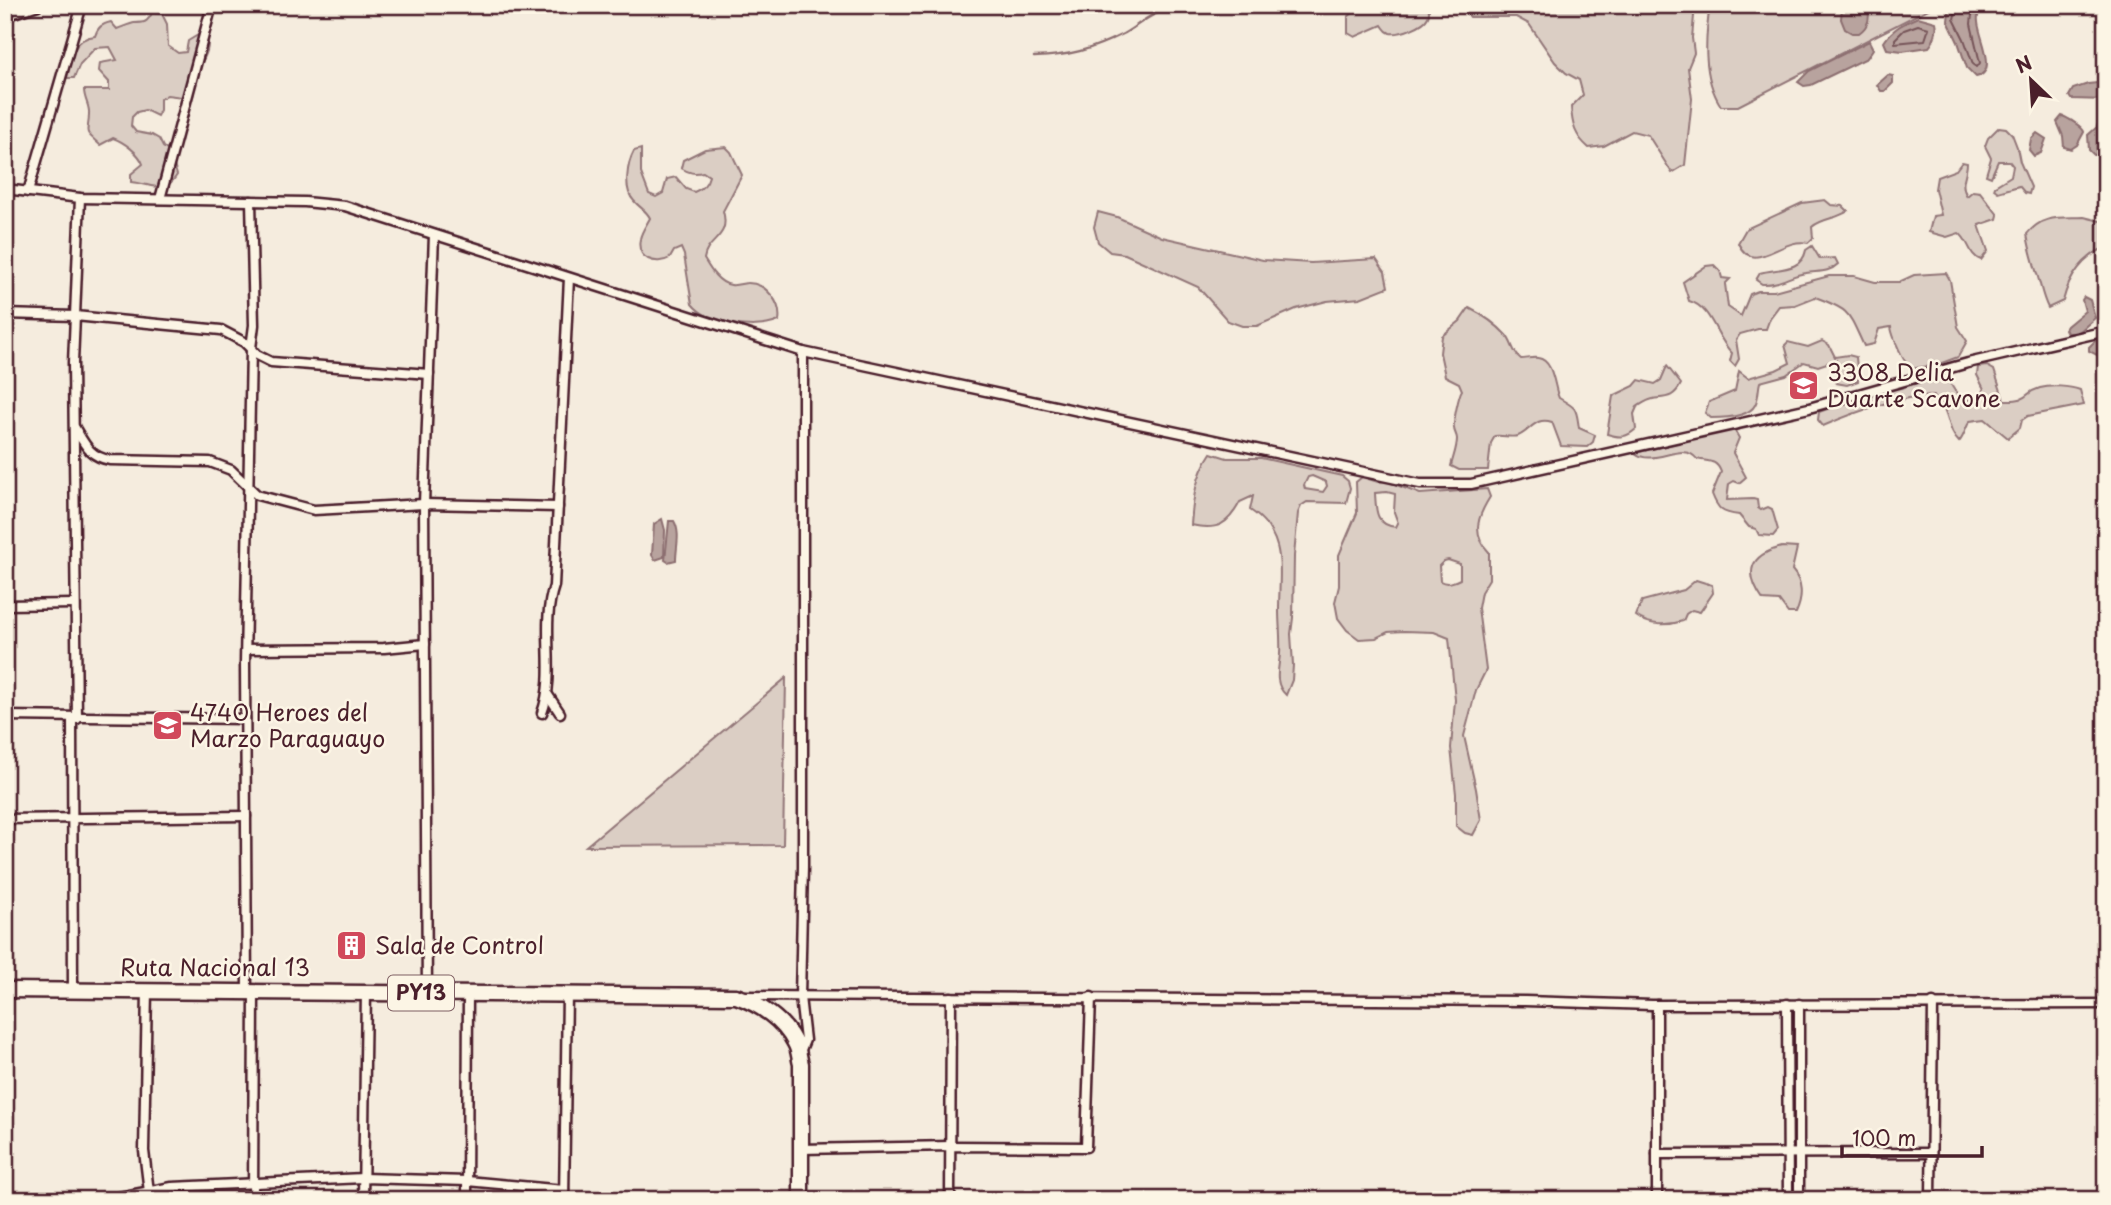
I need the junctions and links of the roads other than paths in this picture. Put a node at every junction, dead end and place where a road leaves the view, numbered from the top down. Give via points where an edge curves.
1 (38, 5) edge
2 (82, 5) edge
3 (212, 5) edge
4 (5, 16) edge
5 (5, 189) edge
6 (28, 192) junction
7 (80, 198) junction
8 (160, 199) junction
9 (251, 201) junction
10 (434, 235) junction
11 (569, 278) junction
12 (5, 314) edge
13 (75, 316) junction
14 (2106, 331) edge
15 (251, 348) junction
16 (803, 352) junction
17 (429, 374) junction
18 (74, 425) junction
19 (248, 485) junction
20 (424, 504) junction
21 (558, 507) junction
22 (5, 604) edge
23 (75, 604) junction
24 (425, 644) junction
25 (246, 649) junction
26 (548, 695) junction
27 (542, 713) dead end
28 (560, 713) dead end
29 (5, 716) edge
30 (75, 718) junction
31 (246, 719) junction
32 (246, 816) junction
33 (72, 818) junction
34 (5, 819) edge
35 (5, 989) edge
36 (73, 990) junction
37 (147, 990) junction
38 (251, 991) junction
39 (366, 992) junction
40 (427, 993) junction
41 (468, 993) junction
42 (567, 994) junction
43 (736, 996) junction
44 (800, 997) junction
45 (951, 997) junction
46 (1091, 997) junction
47 (1933, 1003) junction
48 (1657, 1004) junction
49 (1787, 1004) junction
50 (1799, 1004) junction
51 (2106, 1004) edge
52 (799, 1055) junction
53 (951, 1146) junction
54 (801, 1149) junction
55 (1789, 1153) junction
56 (1799, 1153) junction
57 (1931, 1153) junction
58 (1657, 1154) junction
59 (363, 1178) junction
60 (467, 1181) junction
61 (253, 1184) junction
62 (564, 1195) edge
63 (149, 1196) edge
64 (103, 1200) edge
65 (253, 1200) edge
66 (363, 1200) edge
67 (467, 1200) edge
68 (801, 1200) edge
69 (950, 1200) edge
70 (1657, 1200) edge
71 (1788, 1200) edge
72 (1799, 1200) edge
73 (1931, 1200) edge

1 - 4 street
2 - 6 street
3 - 8 street
5 - 6 street
6 - 7 street
7 - 8 street
7 - 13 street
8 - 9 street
9 - 10 street via 345,206
9 - 15 street
10 - 11 street
10 - 17 street
11 - 16 street
11 - 21 street
12 - 13 street
13 - 15 street via 221,330
13 - 18 street
14 - 16 street via 1968,363 1809,408 1471,484 1420,484
15 - 17 street via 271,362
15 - 19 street
16 - 44 street
17 - 20 street
18 - 19 street via 87,450 98,458 210,462 231,470
18 - 23 street
19 - 20 street via 257,495 314,510
19 - 25 street
20 - 21 street
20 - 24 street
21 - 26 street via 554,586 547,618
22 - 23 street
23 - 30 street
24 - 25 street
24 - 40 street
25 - 31 street
26 - 27 street
26 - 28 street
29 - 30 street
30 - 31 street
30 - 33 street
31 - 32 street
32 - 33 street
32 - 38 street
33 - 34 street
33 - 36 street
35 - 36 highway, Ruta Nacional 13 / PY13
36 - 37 highway, Ruta Nacional 13 / PY13
37 - 38 highway, Ruta Nacional 13 / PY13
37 - 63 street via 144,1152
38 - 39 highway, Ruta Nacional 13 / PY13
38 - 61 street
39 - 40 highway, Ruta Nacional 13 / PY13
39 - 59 street
40 - 41 highway, Ruta Nacional 13 / PY13
41 - 42 highway, Ruta Nacional 13 / PY13
41 - 60 street
42 - 43 highway, Ruta Nacional 13 / PY13
42 - 62 street
43 - 44 street
43 - 52 highway, Ruta Nacional 13 / PY13 via 756,1003 772,1016 796,1044
44 - 45 street
44 - 52 street via 804,1040
45 - 46 street
45 - 53 street
46 - 48 street
46 - 53 street via 1086,1147
47 - 50 street
47 - 51 street
47 - 57 street
48 - 49 street
48 - 58 street
49 - 50 street
49 - 55 street
50 - 56 street
52 - 54 highway, Ruta Nacional 13 / PY13
53 - 54 street
53 - 69 street
54 - 68 highway, Ruta Nacional 13 / PY13
55 - 56 street
55 - 58 street
55 - 71 street
56 - 57 street
56 - 72 street
57 - 73 street
58 - 70 street
59 - 60 street
59 - 61 street
59 - 66 street
60 - 62 street
60 - 67 street
61 - 63 street via 172,1187
61 - 65 street
63 - 64 street

